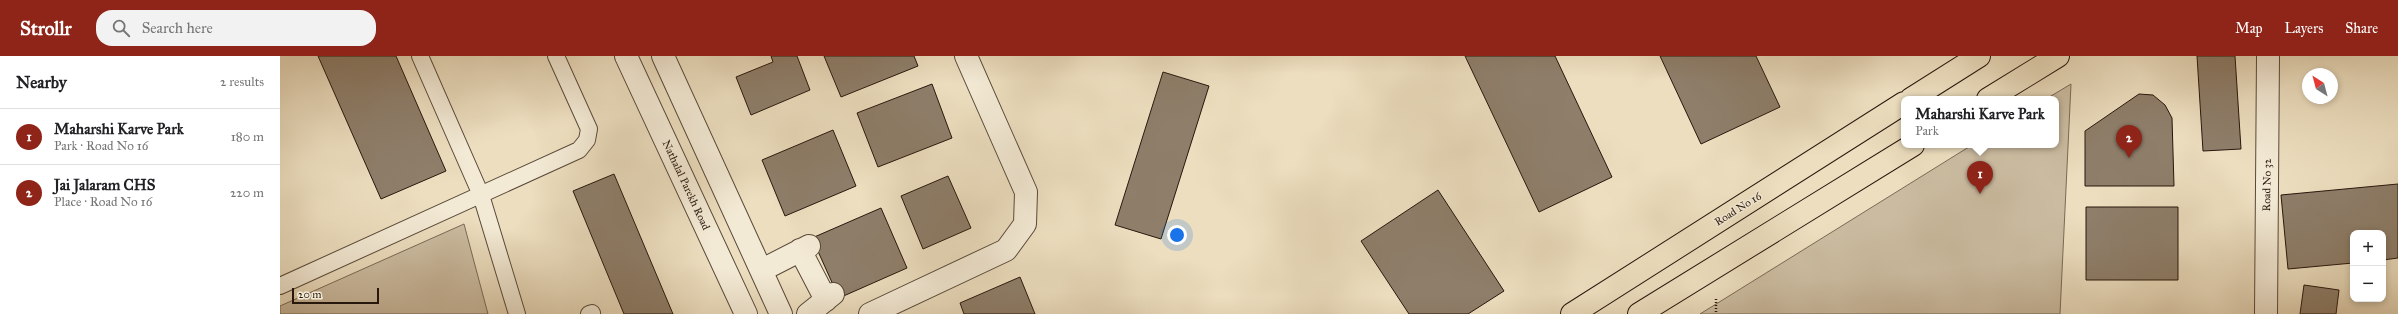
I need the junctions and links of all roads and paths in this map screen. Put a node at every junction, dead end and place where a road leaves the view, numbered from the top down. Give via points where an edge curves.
1 (420, 56) edge
2 (556, 56) edge
3 (626, 56) edge
4 (966, 56) edge
5 (1979, 56) edge
6 (2058, 56) edge
7 (2268, 56) edge
8 (665, 60) edge
9 (637, 78) junction
10 (1916, 96) edge
11 (1993, 96) edge
12 (1901, 106) edge
13 (1908, 148) edge
14 (481, 195) junction
15 (762, 270) junction
16 (280, 286) edge
17 (517, 314) edge
18 (746, 314) edge
19 (781, 314) edge
20 (808, 314) edge
21 (870, 314) edge
22 (1572, 314) edge
23 (1639, 314) edge
24 (2266, 314) edge

1 - 14 lane
2 - 14 lane via 587,122 587,140 579,150
3 - 9 street, Nathalal Parekh Road
4 - 21 street via 1026,192 1025,224 1006,250
5 - 10 main road
6 - 11 main road
7 - 24 street, Road No 32
8 - 9 street
8 - 15 street
9 - 18 street, Nathalal Parekh Road
12 - 22 main road, Road No 16
13 - 23 main road
14 - 16 lane
14 - 17 lane
15 - 19 street
15 - 20 street via 804,248 830,297

